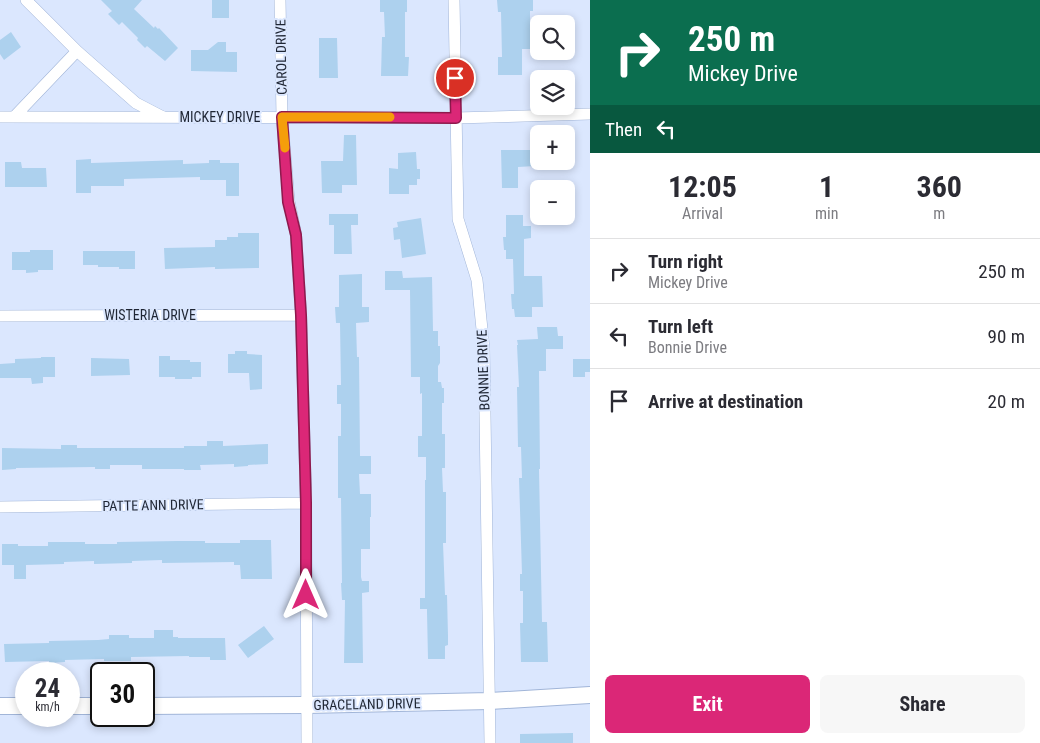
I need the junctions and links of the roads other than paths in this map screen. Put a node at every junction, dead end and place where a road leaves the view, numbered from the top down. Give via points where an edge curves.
1 (26, 0) edge
2 (280, 0) edge
3 (454, 0) edge
4 (77, 51) junction
5 (590, 114) edge
6 (0, 117) edge
7 (14, 117) junction
8 (282, 117) junction
9 (164, 118) junction
10 (456, 118) junction
11 (301, 315) junction
12 (0, 316) edge
13 (306, 503) junction
14 (0, 508) edge
15 (590, 695) edge
16 (490, 700) junction
17 (306, 705) junction
18 (0, 706) edge
19 (15, 706) edge
20 (155, 706) edge
21 (307, 743) edge
22 (490, 743) edge

1 - 4 street
2 - 8 street, CAROL DRIVE
3 - 10 street, BONNIE DRIVE
4 - 7 street
4 - 9 street via 136,103
5 - 10 street, MICKEY DRIVE
6 - 7 street, MICKEY DRIVE
7 - 9 street, MICKEY DRIVE
8 - 9 street, MICKEY DRIVE
8 - 10 street, MICKEY DRIVE
8 - 11 street, CAROL DRIVE via 288,202 296,235
10 - 16 street, BONNIE DRIVE via 458,219 477,280 484,349
11 - 12 street, WISTERIA DRIVE
11 - 13 street, CAROL DRIVE
13 - 14 street, PATTE ANN DRIVE
13 - 17 street, CAROL DRIVE
15 - 16 street, GRACELAND DRIVE
16 - 17 street, GRACELAND DRIVE
16 - 22 street, BONNIE DRIVE
17 - 20 street, GRACELAND DRIVE
17 - 21 street, CAROL DRIVE
18 - 19 street

